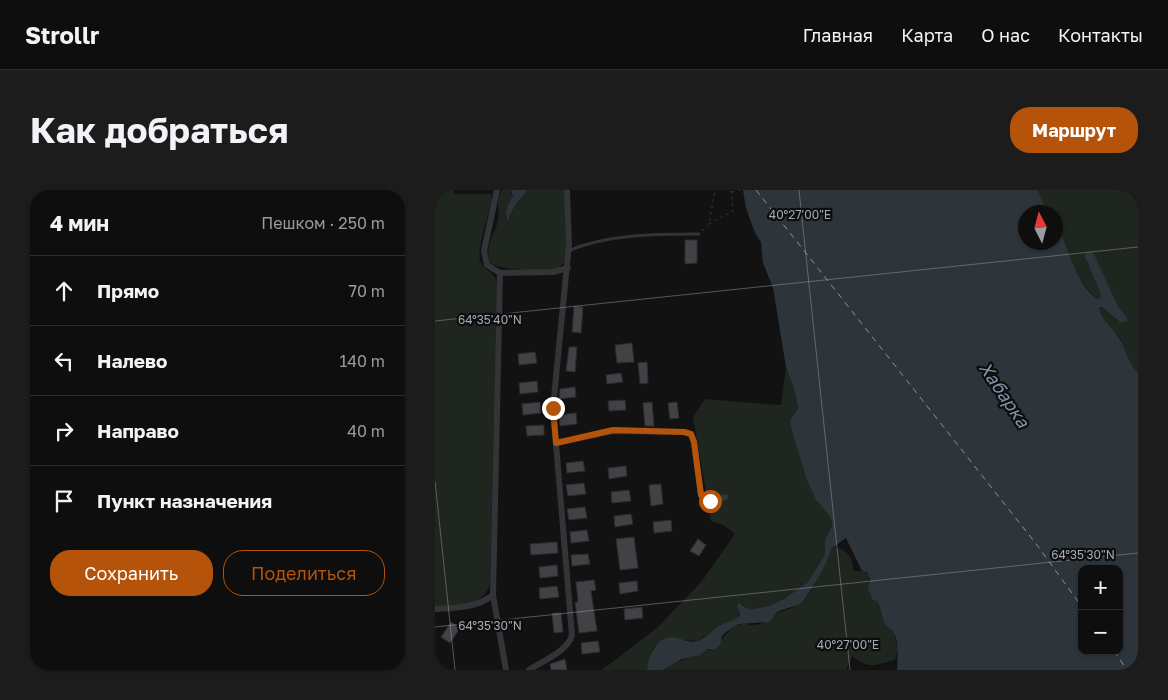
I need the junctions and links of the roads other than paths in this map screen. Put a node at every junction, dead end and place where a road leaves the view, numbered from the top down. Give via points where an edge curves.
1 (497, 190) edge
2 (567, 190) edge
3 (699, 234) road end
4 (569, 250) junction
5 (567, 268) junction
6 (500, 273) junction
7 (556, 443) junction
8 (725, 497) dead end
9 (493, 595) junction
10 (435, 609) edge
11 (506, 670) edge
12 (529, 670) edge

1 - 6 street via 483,251 487,265
2 - 4 street
3 - 4 lane via 648,234 584,244
4 - 5 street
5 - 6 street via 553,272
5 - 7 street via 554,385
6 - 9 street
7 - 8 street via 613,430 691,434 701,495 710,501
7 - 12 street via 572,635 564,648
9 - 10 street via 476,604
9 - 11 street

